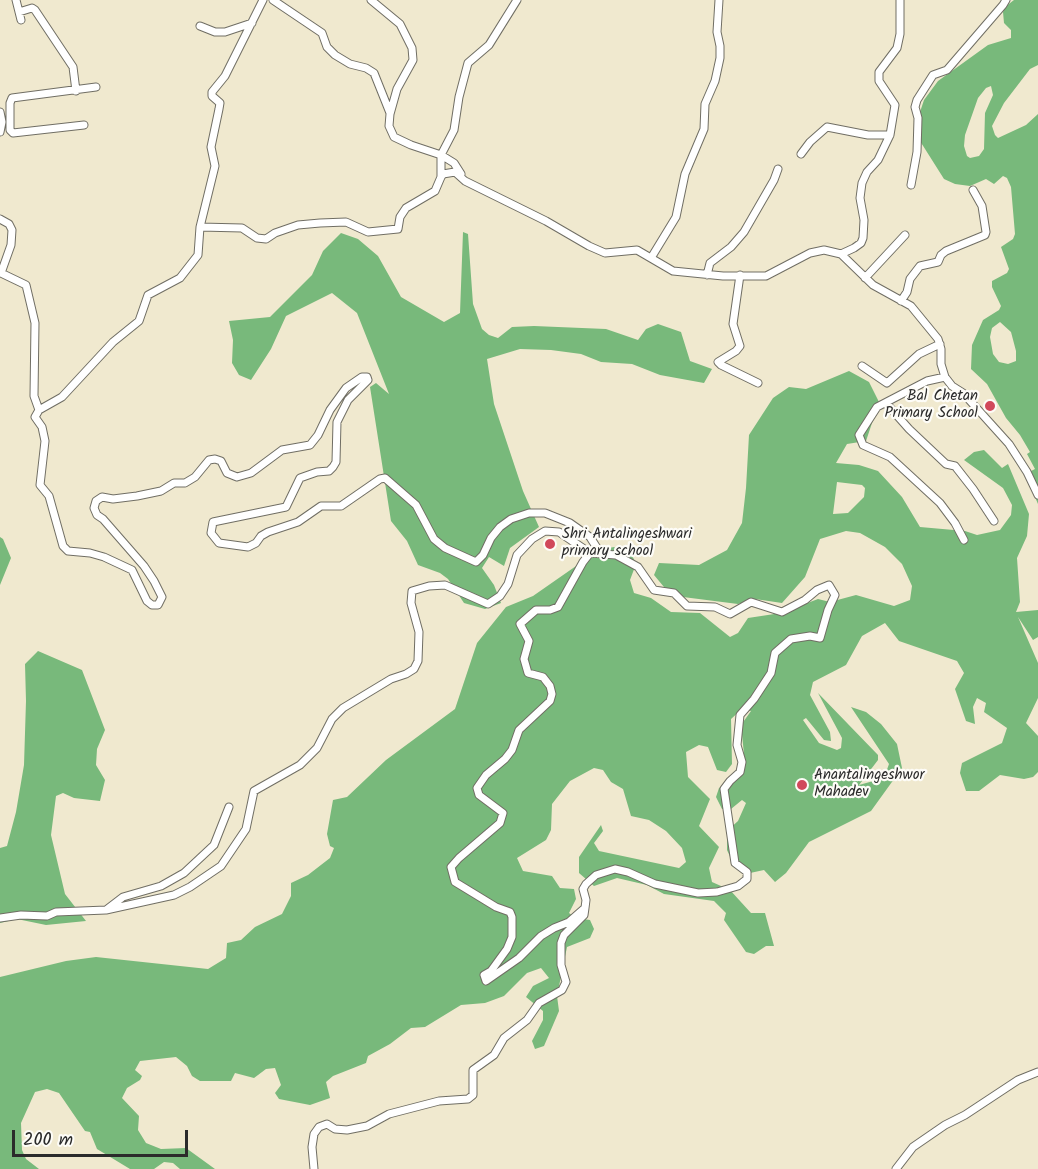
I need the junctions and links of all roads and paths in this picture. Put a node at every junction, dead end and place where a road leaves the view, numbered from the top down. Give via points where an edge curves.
1 (16, 0) edge
2 (273, 0) edge
3 (371, 0) edge
4 (517, 0) edge
5 (719, 0) edge
6 (900, 0) edge
7 (1005, 0) edge
8 (260, 2) edge
9 (252, 23) junction
10 (200, 26) dead end
11 (96, 87) dead end
12 (76, 91) junction
13 (0, 112) edge
14 (390, 114) junction
15 (84, 125) dead end
16 (0, 132) edge
17 (890, 135) junction
18 (441, 154) junction
19 (801, 154) dead end
20 (778, 169) dead end
21 (441, 177) junction
22 (465, 181) junction
23 (911, 185) dead end
24 (973, 190) dead end
25 (0, 219) edge
26 (200, 227) junction
27 (905, 235) dead end
28 (841, 254) junction
29 (651, 258) junction
30 (707, 275) junction
31 (740, 275) junction
32 (865, 278) junction
33 (901, 301) junction
34 (940, 344) junction
35 (862, 366) dead end
36 (945, 377) junction
37 (758, 383) dead end
38 (886, 403) junction
39 (39, 410) junction
40 (1038, 495) edge
41 (994, 521) dead end
42 (964, 540) dead end
43 (590, 553) junction
44 (229, 807) dead end
45 (585, 908) junction
46 (106, 910) junction
47 (0, 918) edge
48 (1038, 1072) edge
49 (314, 1169) edge
50 (896, 1169) edge

1 - 12 street via 20,16 35,10 73,67
2 - 14 street via 322,33 334,55 374,73
3 - 14 street via 400,24 412,48 413,60 397,89
4 - 18 street via 489,45 468,63 454,130
5 - 29 street via 719,69 705,104 704,129 685,174 676,217
6 - 17 street via 897,48 879,72 879,81 895,105
7 - 23 street via 947,70 933,75 917,100 917,152
8 - 9 street
9 - 10 street via 225,32
9 - 26 street via 225,76 212,92 220,103 210,147 215,166
11 - 12 street
12 - 15 street via 12,98 10,130 13,134
13 - 16 street
14 - 18 street via 389,126 394,136
17 - 19 street via 827,127
17 - 28 street via 862,183 861,243
18 - 21 street
18 - 22 street via 454,163
20 - 30 street via 744,232 710,263
21 - 22 street via 455,172
21 - 26 street via 435,191 406,208 398,230 368,232 346,222 320,223 298,225 266,239 242,228
22 - 29 street via 605,253 637,250
24 - 33 street via 982,206 987,232 946,251 938,262 920,266
25 - 39 street via 9,224 12,234 1,273 26,285 35,323 34,396
26 - 39 street via 198,255 180,278 148,295 139,321 112,342 62,397
27 - 32 street
28 - 31 street via 817,251 766,276
28 - 32 street
29 - 30 street via 673,271
30 - 31 street
31 - 37 street via 733,324 740,346 718,362
32 - 33 street
33 - 34 street via 911,306
34 - 35 street via 919,354 887,383
34 - 36 street
36 - 38 street via 927,381
36 - 40 street via 1009,444
38 - 41 street via 945,464 956,466
38 - 42 street via 872,412 859,435 862,445 890,457 940,502
39 - 43 street via 35,417 45,441 40,485 49,496 63,546 68,551 104,557 132,570 147,601 153,605 158,605 162,597 154,581 97,515 96,501 102,497 113,499 161,491 174,483 185,483 209,460 221,461 227,473 237,477 251,473 282,450 310,445 345,388 367,376 368,380 348,400 337,422 333,467 300,478 286,507 213,522 211,533 219,543 248,547 268,532 298,522 321,506 341,506 385,478 416,505 434,539 476,562 500,526 529,513 545,513 570,523 590,537 597,548
43 - 45 street via 558,606 536,610 520,624 529,641 524,659 528,673 543,677 552,694 550,701 519,730 512,750 477,788 478,795 503,813 500,823 451,867 455,882 510,912 512,917 512,937 496,965 484,975 486,981 519,958 541,936 569,922
43 - 45 street via 616,555 638,567 654,590 674,593 687,606 715,607 730,614 751,602 782,612 829,585 835,595 820,638 791,639 775,653 771,673 740,715 740,772 724,789 735,863 747,872 747,879 738,886 698,893 655,884 615,869 596,875 586,884
43 - 46 street via 559,532 545,531 517,555 508,584 488,604 445,585 412,591 411,603 419,632 414,669 343,708 332,719 317,748 300,765 254,791 246,829 221,866 165,898
44 - 46 street via 214,845 184,873 161,886 123,897
45 - 49 street via 584,915 561,943 566,982 562,990 539,1003 527,1020 504,1038 494,1055 473,1070 473,1095 389,1114 367,1126 346,1130 327,1124 319,1127 312,1147
46 - 47 street
48 - 50 street via 945,1125 914,1147

